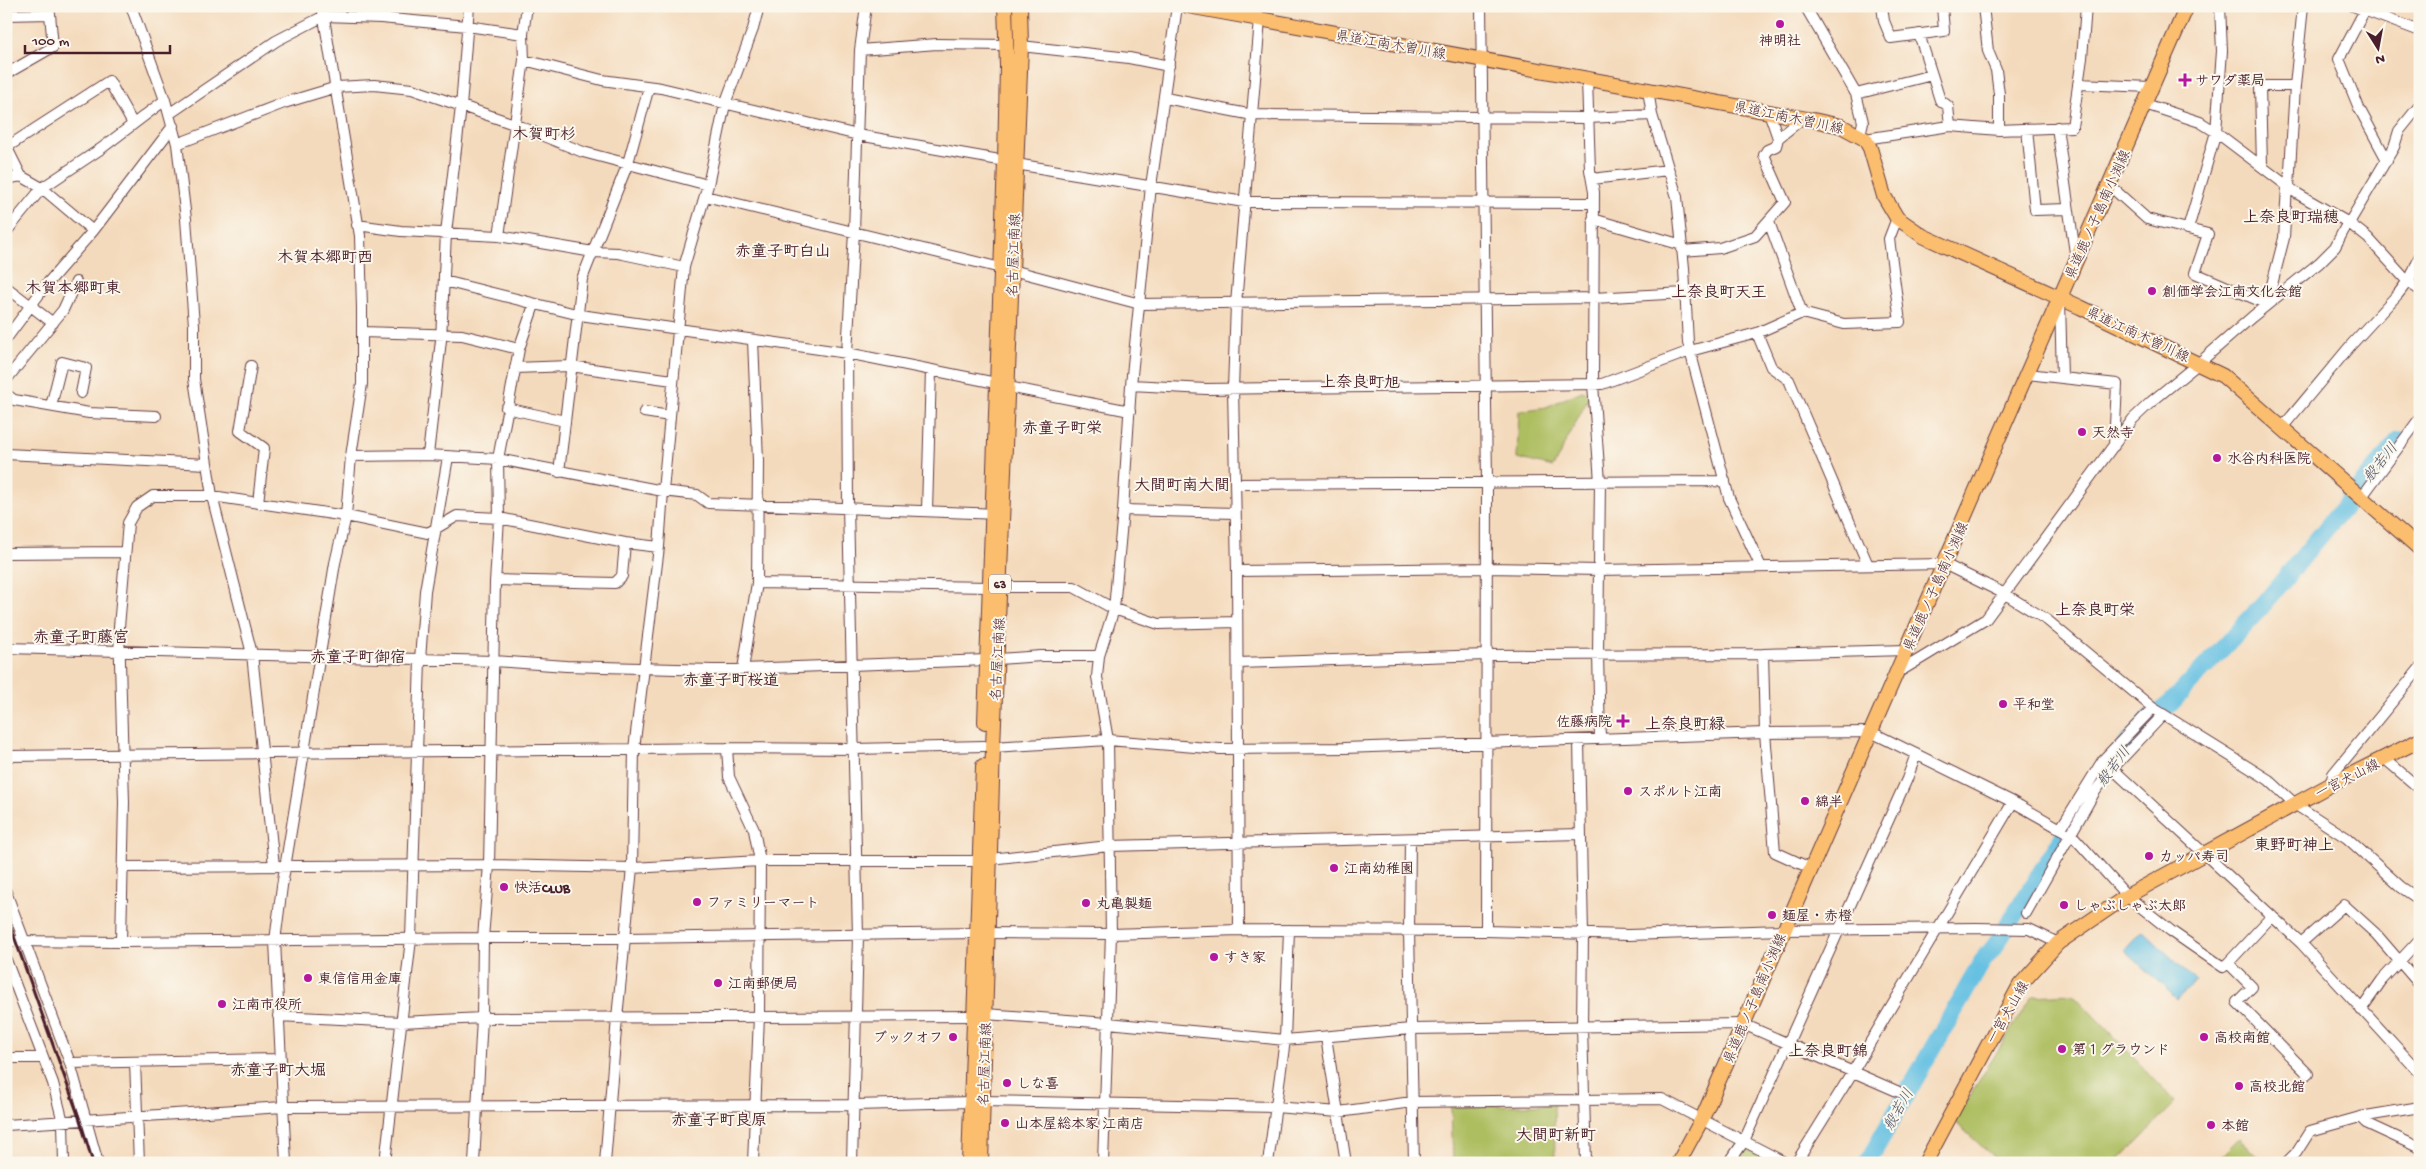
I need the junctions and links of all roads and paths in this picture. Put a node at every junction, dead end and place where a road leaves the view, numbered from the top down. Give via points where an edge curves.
1 (131, 6) edge
2 (382, 6) edge
3 (469, 6) edge
4 (527, 6) edge
5 (759, 6) edge
6 (866, 6) edge
7 (1005, 6) edge
8 (1020, 6) edge
9 (1177, 6) edge
10 (1188, 6) edge
11 (1481, 6) edge
12 (1805, 6) edge
13 (1882, 6) edge
14 (1942, 6) edge
15 (1983, 6) edge
16 (2086, 6) edge
17 (2187, 6) edge
18 (2220, 6) edge
19 (2303, 6) edge
20 (2353, 6) edge
21 (2366, 8) edge
22 (323, 11) edge
23 (6, 15) edge
24 (381, 18) junction
25 (1260, 20) junction
26 (467, 26) junction
27 (2420, 31) edge
28 (522, 34) junction
29 (1919, 34) junction
30 (1006, 45) junction
31 (1022, 46) junction
32 (860, 50) junction
33 (524, 60) junction
34 (1483, 61) junction
35 (1169, 66) junction
36 (6, 74) edge
37 (1932, 75) junction
38 (1587, 80) junction
39 (2078, 84) junction
40 (2295, 86) junction
41 (337, 87) junction
42 (649, 87) junction
43 (2151, 87) junction
44 (1648, 90) junction
45 (1856, 94) junction
46 (1164, 98) junction
47 (165, 100) junction
48 (725, 104) junction
49 (2145, 104) junction
50 (2420, 105) edge
51 (461, 107) junction
52 (1769, 112) junction
53 (169, 114) junction
54 (1253, 115) junction
55 (1652, 115) junction
56 (1483, 118) junction
57 (1587, 118) junction
58 (1802, 118) junction
59 (133, 124) junction
60 (514, 124) junction
61 (173, 126) junction
62 (1950, 126) junction
63 (2057, 127) junction
64 (2027, 129) junction
65 (1999, 130) junction
66 (2216, 132) junction
67 (858, 135) junction
68 (1862, 137) junction
69 (1778, 138) junction
70 (177, 144) junction
71 (7, 146) edge
72 (2387, 160) junction
73 (1010, 162) junction
74 (628, 163) junction
75 (2262, 165) junction
76 (1668, 170) junction
77 (21, 176) junction
78 (6, 179) edge
79 (1592, 179) junction
80 (2109, 184) junction
81 (708, 185) junction
82 (1151, 186) junction
83 (2288, 186) junction
84 (42, 188) junction
85 (705, 196) junction
86 (1244, 202) junction
87 (1483, 203) junction
88 (1594, 203) junction
89 (2068, 208) junction
90 (1897, 218) junction
91 (1593, 219) junction
92 (1769, 222) junction
93 (2348, 222) junction
94 (357, 225) junction
95 (2188, 229) junction
96 (93, 231) junction
97 (6, 232) edge
98 (854, 232) junction
99 (446, 233) junction
100 (499, 236) junction
101 (1682, 248) junction
102 (593, 252) junction
103 (2420, 255) edge
104 (2076, 261) junction
105 (684, 267) junction
106 (1006, 269) junction
107 (444, 281) junction
108 (76, 282) dead end
109 (2408, 282) junction
110 (6, 287) edge
111 (2420, 290) edge
112 (1685, 294) junction
113 (1593, 298) junction
114 (2060, 298) junction
115 (1484, 299) junction
116 (1140, 304) junction
117 (1236, 304) junction
118 (2267, 304) junction
119 (534, 305) junction
120 (32, 306) junction
121 (1802, 313) junction
122 (576, 314) junction
123 (53, 323) junction
124 (678, 328) junction
125 (362, 332) junction
126 (441, 334) junction
127 (1756, 334) junction
128 (6, 339) edge
129 (753, 340) junction
130 (519, 349) junction
131 (1690, 351) junction
132 (847, 353) junction
133 (2200, 363) junction
134 (251, 366) dead end
135 (570, 366) junction
136 (515, 368) junction
137 (931, 370) junction
138 (2028, 374) junction
139 (2062, 378) junction
140 (6, 380) edge
141 (673, 380) junction
142 (1593, 384) junction
143 (1002, 385) junction
144 (1131, 385) junction
145 (1485, 386) junction
146 (1233, 389) junction
147 (81, 393) dead end
148 (6, 394) edge
149 (51, 406) junction
150 (506, 408) junction
151 (644, 412) dead end
152 (1130, 412) junction
153 (156, 416) dead end
154 (670, 416) junction
155 (2420, 418) edge
156 (564, 421) junction
157 (2281, 429) junction
158 (2114, 448) junction
159 (6, 454) edge
160 (351, 456) junction
161 (428, 456) junction
162 (448, 457) junction
163 (498, 459) junction
164 (207, 464) junction
165 (559, 472) junction
166 (1725, 481) junction
167 (1600, 482) junction
168 (1486, 483) junction
169 (1235, 484) junction
170 (663, 491) junction
171 (212, 496) junction
172 (2361, 498) junction
173 (258, 503) junction
174 (757, 504) junction
175 (848, 507) junction
176 (927, 510) junction
177 (1123, 510) junction
178 (1235, 513) junction
179 (997, 514) junction
180 (346, 516) junction
181 (499, 518) junction
182 (434, 532) junction
183 (625, 543) junction
184 (659, 547) junction
185 (2420, 550) edge
186 (124, 552) junction
187 (6, 553) edge
188 (1868, 564) junction
189 (1944, 564) junction
190 (1761, 567) junction
191 (1487, 568) junction
192 (1599, 570) junction
193 (1237, 571) junction
194 (495, 580) junction
195 (757, 583) junction
196 (850, 586) junction
197 (995, 587) junction
198 (2005, 594) junction
199 (1114, 609) junction
200 (1237, 622) junction
201 (6, 648) edge
202 (119, 650) junction
203 (1906, 650) junction
204 (252, 654) junction
205 (1598, 654) junction
206 (1763, 654) junction
207 (1486, 655) junction
208 (321, 656) junction
209 (1099, 656) junction
210 (420, 660) junction
211 (992, 660) junction
212 (494, 661) junction
213 (1238, 663) junction
214 (853, 664) junction
215 (644, 668) junction
216 (2420, 668) edge
217 (743, 669) junction
218 (1896, 673) junction
219 (2153, 708) junction
220 (2163, 715) junction
221 (1871, 732) junction
222 (1765, 733) junction
223 (1108, 740) junction
224 (1600, 740) junction
225 (2420, 740) edge
226 (1579, 741) junction
227 (1487, 743) junction
228 (989, 746) junction
229 (634, 748) junction
230 (727, 748) junction
231 (855, 749) junction
232 (1237, 749) junction
233 (492, 750) junction
234 (416, 751) junction
235 (304, 752) junction
236 (264, 753) junction
237 (122, 754) junction
238 (1916, 754) junction
239 (6, 756) edge
240 (2384, 758) junction
241 (2103, 760) junction
242 (2112, 769) junction
243 (2330, 785) junction
244 (2420, 788) edge
245 (2013, 802) junction
246 (2296, 805) junction
247 (2061, 828) junction
248 (1581, 834) junction
249 (2071, 835) junction
250 (1486, 837) junction
251 (1410, 839) junction
252 (1239, 843) junction
253 (1109, 846) junction
254 (2203, 855) junction
255 (760, 860) junction
256 (857, 860) junction
257 (984, 860) junction
258 (489, 865) junction
259 (280, 866) junction
260 (413, 866) junction
261 (122, 867) junction
262 (632, 868) junction
263 (1810, 868) junction
264 (6, 892) edge
265 (2127, 896) junction
266 (2420, 900) edge
267 (2026, 913) dead end
268 (2272, 916) junction
269 (1937, 929) junction
270 (1239, 930) junction
271 (1289, 930) junction
272 (1783, 930) junction
273 (1841, 930) junction
274 (1409, 931) junction
275 (1486, 931) junction
276 (983, 933) junction
277 (1111, 934) junction
278 (1583, 935) junction
279 (858, 936) junction
280 (759, 937) junction
281 (483, 938) junction
282 (625, 938) junction
283 (411, 939) junction
284 (2420, 939) edge
285 (6, 941) edge
286 (24, 941) junction
287 (275, 941) junction
288 (121, 942) junction
289 (2301, 943) junction
290 (2058, 944) junction
291 (6, 960) edge
292 (2399, 962) junction
293 (2228, 963) junction
294 (2420, 985) edge
295 (2361, 1010) junction
296 (980, 1015) junction
297 (278, 1016) junction
298 (759, 1016) junction
299 (857, 1016) junction
300 (482, 1018) junction
301 (617, 1018) junction
302 (402, 1022) junction
303 (1108, 1023) junction
304 (1743, 1024) junction
305 (1582, 1027) junction
306 (1411, 1029) junction
307 (1326, 1037) junction
308 (1285, 1040) junction
309 (1787, 1044) junction
310 (6, 1058) edge
311 (43, 1058) junction
312 (280, 1059) junction
313 (135, 1062) junction
314 (70, 1063) junction
315 (1852, 1073) junction
316 (2420, 1073) edge
317 (2308, 1074) dead end
318 (1899, 1092) dead end
319 (1584, 1100) junction
320 (977, 1101) junction
321 (1412, 1102) junction
322 (477, 1105) junction
323 (610, 1105) junction
324 (754, 1105) junction
325 (855, 1105) junction
326 (1105, 1105) junction
327 (390, 1106) junction
328 (283, 1107) junction
329 (1276, 1107) junction
330 (2420, 1107) edge
331 (1339, 1112) junction
332 (137, 1116) junction
333 (2360, 1117) junction
334 (87, 1119) junction
335 (1702, 1119) junction
336 (64, 1122) junction
337 (6, 1125) edge
338 (1744, 1141) junction
339 (2420, 1148) edge
340 (64, 1163) edge
341 (98, 1163) edge
342 (139, 1163) edge
343 (286, 1163) edge
344 (385, 1163) edge
345 (474, 1163) edge
346 (605, 1163) edge
347 (753, 1163) edge
348 (852, 1163) edge
349 (969, 1163) edge
350 (981, 1163) edge
351 (1103, 1163) edge
352 (1268, 1163) edge
353 (1346, 1163) edge
354 (1414, 1163) edge
355 (1586, 1163) edge
356 (1678, 1163) edge
357 (1729, 1163) edge
358 (1786, 1163) edge
359 (1796, 1163) edge
360 (1925, 1163) edge
361 (2286, 1163) edge

1 - 47 street
2 - 24 street
3 - 26 street
4 - 28 street
5 - 48 street via 754,29
6 - 32 street
7 - 30 main road, 名古屋江南線 / 63
8 - 31 main road, 名古屋江南線 / 63
9 - 35 street
10 - 25 main road, 県道江南木曽川線
11 - 34 street
12 - 45 street
13 - 29 street via 1891,38
14 - 29 street via 1944,31
15 - 65 street via 1988,51 1996,70
16 - 39 street
17 - 43 main road, 県道鹿ノ子島南小渕線
18 - 66 street via 2222,51
19 - 40 street
20 - 21 street
21 - 27 street
21 - 72 street via 2339,59 2359,108
22 - 24 street
22 - 41 street
22 - 53 street
23 - 36 street via 50,14 53,47
24 - 26 street
25 - 34 main road, 県道江南木曽川線
25 - 54 street
26 - 28 street
26 - 51 street
28 - 33 street
29 - 37 street
30 - 32 street via 937,44
30 - 73 main road, 名古屋江南線 / 63
31 - 35 street via 1129,58
31 - 73 main road, 名古屋江南線 / 63
32 - 67 street
33 - 42 street via 602,80
33 - 60 street
34 - 38 main road, 県道江南木曽川線
34 - 56 street
35 - 46 street
37 - 45 street
37 - 62 street via 1940,100 1948,106
38 - 44 main road, 県道江南木曽川線
38 - 57 street
39 - 43 street
39 - 63 street via 2072,127
40 - 75 street via 2260,86
40 - 83 street
41 - 51 street via 374,85 412,89
41 - 70 street
41 - 94 street
42 - 48 street
42 - 74 street
43 - 49 main road, 県道鹿ノ子島南小渕線
44 - 52 main road, 県道江南木曽川線
44 - 55 street
45 - 68 street via 1863,122
46 - 54 street
46 - 82 street
47 - 53 street
47 - 59 street
48 - 67 street
48 - 81 street
49 - 66 street via 2200,122
49 - 80 main road, 県道鹿ノ子島南小渕線
50 - 72 street via 2399,131
51 - 60 street
51 - 99 street
52 - 58 main road, 県道江南木曽川線
52 - 69 street
53 - 61 street
54 - 56 street
54 - 86 street
55 - 57 street
55 - 76 street
56 - 57 street
56 - 87 street
57 - 79 street
58 - 68 main road, 県道江南木曽川線 via 1836,125
58 - 69 street
59 - 71 street via 109,81
59 - 84 street
60 - 74 street via 583,152
60 - 100 street
61 - 70 street
61 - 96 street
62 - 65 street
62 - 68 street
63 - 64 street
63 - 89 street
64 - 65 street
64 - 89 street via 2035,210
66 - 75 street
66 - 95 street
67 - 73 street
67 - 98 street
68 - 90 main road, 県道江南木曽川線 via 1870,148 1884,196
69 - 92 street via 1776,146 1766,150 1764,155 1784,202
70 - 164 street via 194,325 194,378
71 - 77 street
72 - 93 street
73 - 82 street
73 - 106 main road, 名古屋江南線 / 63
74 - 81 street
74 - 102 street
75 - 83 street
76 - 79 street
76 - 101 street via 1677,197
77 - 78 street
77 - 84 street
79 - 88 street
80 - 95 street via 2147,219
80 - 104 main road, 県道鹿ノ子島南小渕線
81 - 85 street
82 - 86 street
82 - 116 street
83 - 93 street
83 - 118 street via 2284,238
84 - 96 street
84 - 97 street
85 - 98 street
85 - 105 street
86 - 87 street
86 - 117 street
87 - 88 street
87 - 115 street
88 - 91 street
89 - 104 street
90 - 114 main road, 県道江南木曽川線 via 1923,236
90 - 121 street via 1889,239 1900,322 1844,324
91 - 101 street
91 - 113 street
92 - 101 street via 1754,236 1720,248
92 - 121 street
93 - 109 street via 2368,238
93 - 118 street via 2335,247 2325,258
94 - 99 street
94 - 125 street
95 - 118 street via 2208,234 2195,273
96 - 120 street
98 - 106 street
98 - 132 street
99 - 100 street
99 - 107 street
100 - 102 street
101 - 112 street
102 - 105 street via 618,253
102 - 122 street via 582,278
103 - 109 street
104 - 114 main road, 県道鹿ノ子島南小渕線
105 - 124 street
106 - 116 street
106 - 143 main road, 名古屋江南線 / 63
107 - 119 street
107 - 126 street
108 - 123 street
109 - 111 street
109 - 157 street
110 - 120 street
112 - 113 street
112 - 131 street
113 - 115 street
113 - 142 street
114 - 133 main road, 県道江南木曽川線
114 - 138 main road, 県道鹿ノ子島南小渕線
114 - 139 street
115 - 117 street
115 - 145 street
116 - 117 street
116 - 144 street
117 - 146 street
118 - 133 street
119 - 122 street
119 - 130 street
120 - 123 street
120 - 128 street
121 - 127 street
122 - 124 street
122 - 135 street
123 - 140 street
124 - 129 street
124 - 141 street
125 - 126 street
125 - 160 street via 362,384
126 - 130 street via 462,335
126 - 161 street
127 - 131 street
127 - 188 street via 1771,367 1789,380
129 - 132 street
129 - 174 street
130 - 136 street
131 - 142 street via 1617,380
131 - 166 street
132 - 137 street
132 - 175 street
133 - 157 main road, 県道江南木曽川線 via 2223,376
133 - 158 street via 2133,419
134 - 173 street via 240,431 264,448
135 - 136 street
135 - 141 street
135 - 156 street
136 - 150 street
137 - 143 street
137 - 176 street
138 - 139 street
138 - 189 main road, 県道鹿ノ子島南小渕線
139 - 158 street via 2117,384
141 - 154 street
142 - 145 street
142 - 167 street
143 - 152 street
143 - 179 main road, 名古屋江南線 / 63
144 - 146 street
144 - 152 street
145 - 146 street
145 - 168 street
146 - 169 street
147 - 149 street via 86,368 62,362
148 - 149 street via 14,400
149 - 153 street via 88,413
150 - 156 street
150 - 163 street
151 - 154 street
152 - 177 street
154 - 170 street
155 - 172 street
156 - 165 street
157 - 172 main road, 県道江南木曽川線
158 - 198 street
159 - 164 street
160 - 161 street
160 - 180 street
161 - 162 street
162 - 163 street
162 - 182 street
163 - 165 street
163 - 181 street
164 - 171 street
165 - 170 street
166 - 167 street
166 - 190 street via 1729,498
167 - 168 street
167 - 192 street
168 - 169 street
168 - 191 street
169 - 178 street
170 - 174 street via 697,495 708,503
170 - 184 street
171 - 173 street
171 - 186 street via 153,496 137,507 128,523
171 - 204 street
172 - 185 main road, 県道江南木曽川線
173 - 180 street
174 - 175 street
174 - 195 street
175 - 176 street
175 - 196 street
176 - 179 street
177 - 178 street
177 - 199 street
178 - 193 street
179 - 197 main road, 名古屋江南線 / 63
180 - 182 street
180 - 208 street via 334,563
181 - 182 street via 457,516
181 - 183 street
181 - 194 street
182 - 210 street via 425,591
183 - 184 street
183 - 194 street via 622,576 615,583
184 - 215 street
186 - 187 street
186 - 202 street
188 - 189 street
188 - 190 street
189 - 198 street
189 - 203 main road, 県道鹿ノ子島南小渕線
190 - 192 street
191 - 192 street
191 - 193 street
191 - 207 street
192 - 205 street
193 - 200 street
194 - 212 street
195 - 196 street
195 - 217 street
196 - 197 street
196 - 214 street
197 - 199 street via 1074,587
197 - 211 main road, 名古屋江南線 / 63
198 - 218 street via 1986,619
198 - 219 street via 2056,628
199 - 200 street via 1159,624
199 - 209 street
200 - 213 street
201 - 202 street
202 - 204 street
202 - 237 street
203 - 206 street
203 - 218 main road, 県道鹿ノ子島南小渕線
204 - 208 street
204 - 236 street
205 - 206 street
205 - 207 street
205 - 224 street
206 - 222 street
207 - 213 street
207 - 227 street
208 - 210 street
208 - 235 street
209 - 211 street
209 - 223 street via 1098,677
210 - 212 street
210 - 234 street
211 - 214 street
211 - 228 main road, 名古屋江南線 / 63
212 - 215 street
212 - 233 street
213 - 232 street
214 - 217 street
214 - 231 street
215 - 217 street
215 - 229 street
216 - 243 street via 2333,774
218 - 221 main road, 県道鹿ノ子島南小渕線
219 - 220 street
219 - 241 street
220 - 242 street
220 - 246 street via 2269,780
221 - 222 street
221 - 238 street
221 - 263 main road, 県道鹿ノ子島南小渕線
222 - 224 street
222 - 263 street via 1775,852
223 - 228 street
223 - 232 street
223 - 253 street
224 - 226 street
225 - 240 main road, 一宮犬山線
226 - 227 street
226 - 248 street
227 - 232 street
227 - 250 street
228 - 231 street
228 - 257 main road, 名古屋江南線 / 63
229 - 230 street
229 - 233 street
229 - 262 street
230 - 231 street
230 - 255 street via 729,777 754,830
231 - 256 street
232 - 252 street
233 - 234 street
233 - 258 street
234 - 235 street
234 - 260 street
235 - 236 street
235 - 259 street
236 - 237 street
236 - 259 street
237 - 239 street
237 - 261 street
238 - 245 street
238 - 273 street
240 - 243 main road, 一宮犬山線
240 - 244 street
241 - 242 street
241 - 247 street
242 - 249 street via 2094,793
242 - 254 street
243 - 246 main road, 一宮犬山線
245 - 247 street
245 - 269 street
246 - 254 main road, 一宮犬山線
246 - 266 street via 2347,838
247 - 249 street
248 - 250 street
248 - 278 street
249 - 265 street
249 - 267 street
250 - 251 street
250 - 275 street
251 - 252 street
251 - 274 street
252 - 253 street
252 - 270 street
253 - 257 street
253 - 277 street
254 - 265 main road, 一宮犬山線
254 - 268 street
255 - 256 street
255 - 262 street
255 - 280 street
256 - 257 street
256 - 279 street
257 - 276 main road, 名古屋江南線 / 63
258 - 260 street
258 - 262 street
258 - 281 street
259 - 260 street
259 - 261 street
259 - 287 street
260 - 283 street
261 - 288 street
262 - 282 street
263 - 272 main road, 県道鹿ノ子島南小渕線
264 - 286 street
265 - 290 main road, 一宮犬山線
265 - 293 street via 2223,967
268 - 289 street
268 - 293 street
269 - 273 street
269 - 290 street via 2029,930
269 - 315 street
270 - 271 street
270 - 277 street
271 - 274 street
271 - 308 street
272 - 273 street
272 - 278 street
272 - 304 main road, 県道鹿ノ子島南小渕線
273 - 309 street
274 - 275 street
274 - 306 street
275 - 278 street
276 - 277 street
276 - 279 street
276 - 296 main road, 名古屋江南線 / 63
277 - 303 street
278 - 305 street
279 - 280 street
279 - 299 street
280 - 282 street
280 - 298 street
281 - 282 street
281 - 283 street
281 - 300 street
282 - 301 street
283 - 287 street
283 - 302 street
284 - 292 street
285 - 286 street
286 - 288 street
286 - 314 street
287 - 288 street
287 - 297 street
289 - 292 street via 2344,905 2376,934
289 - 295 street
290 - 360 main road, 一宮犬山線 via 2020,984
291 - 311 street
292 - 294 street
292 - 295 street
293 - 317 street via 2252,988 2237,1002
295 - 316 street
296 - 299 street
296 - 303 street
296 - 320 main road, 名古屋江南線 / 63
297 - 302 street
297 - 312 street
298 - 299 street
298 - 301 street
298 - 324 street
299 - 325 street
300 - 301 street
300 - 302 street
300 - 322 street
301 - 323 street
302 - 327 street
303 - 308 street
303 - 326 street
304 - 305 street
304 - 309 street
304 - 335 main road, 県道鹿ノ子島南小渕線
305 - 306 street
305 - 319 street
306 - 307 street
306 - 321 street
307 - 308 street
307 - 331 street
308 - 329 street
309 - 315 street
309 - 338 street
310 - 311 street
311 - 336 street
312 - 313 street
312 - 328 street
313 - 314 street
313 - 332 street
314 - 334 street
315 - 318 street
315 - 359 street
319 - 321 street
319 - 335 street via 1662,1099
319 - 355 street
320 - 325 street
320 - 326 street
320 - 349 main road, 名古屋江南線 / 63
320 - 350 main road, 名古屋江南線 / 63
321 - 331 street
321 - 354 street
322 - 323 street
322 - 327 street
322 - 345 street
323 - 324 street
323 - 346 street
324 - 325 street
324 - 347 street
325 - 348 street
326 - 329 street
326 - 351 street
327 - 328 street
327 - 344 street
328 - 332 street
328 - 343 street
329 - 331 street
329 - 352 street
330 - 333 street
331 - 353 street
332 - 334 street
332 - 342 street
333 - 339 street via 2366,1123
333 - 361 street via 2310,1131
334 - 336 street
334 - 341 street
335 - 338 street
335 - 356 main road, 県道鹿ノ子島南小渕線
336 - 337 street
336 - 340 street
338 - 357 street
338 - 358 street

